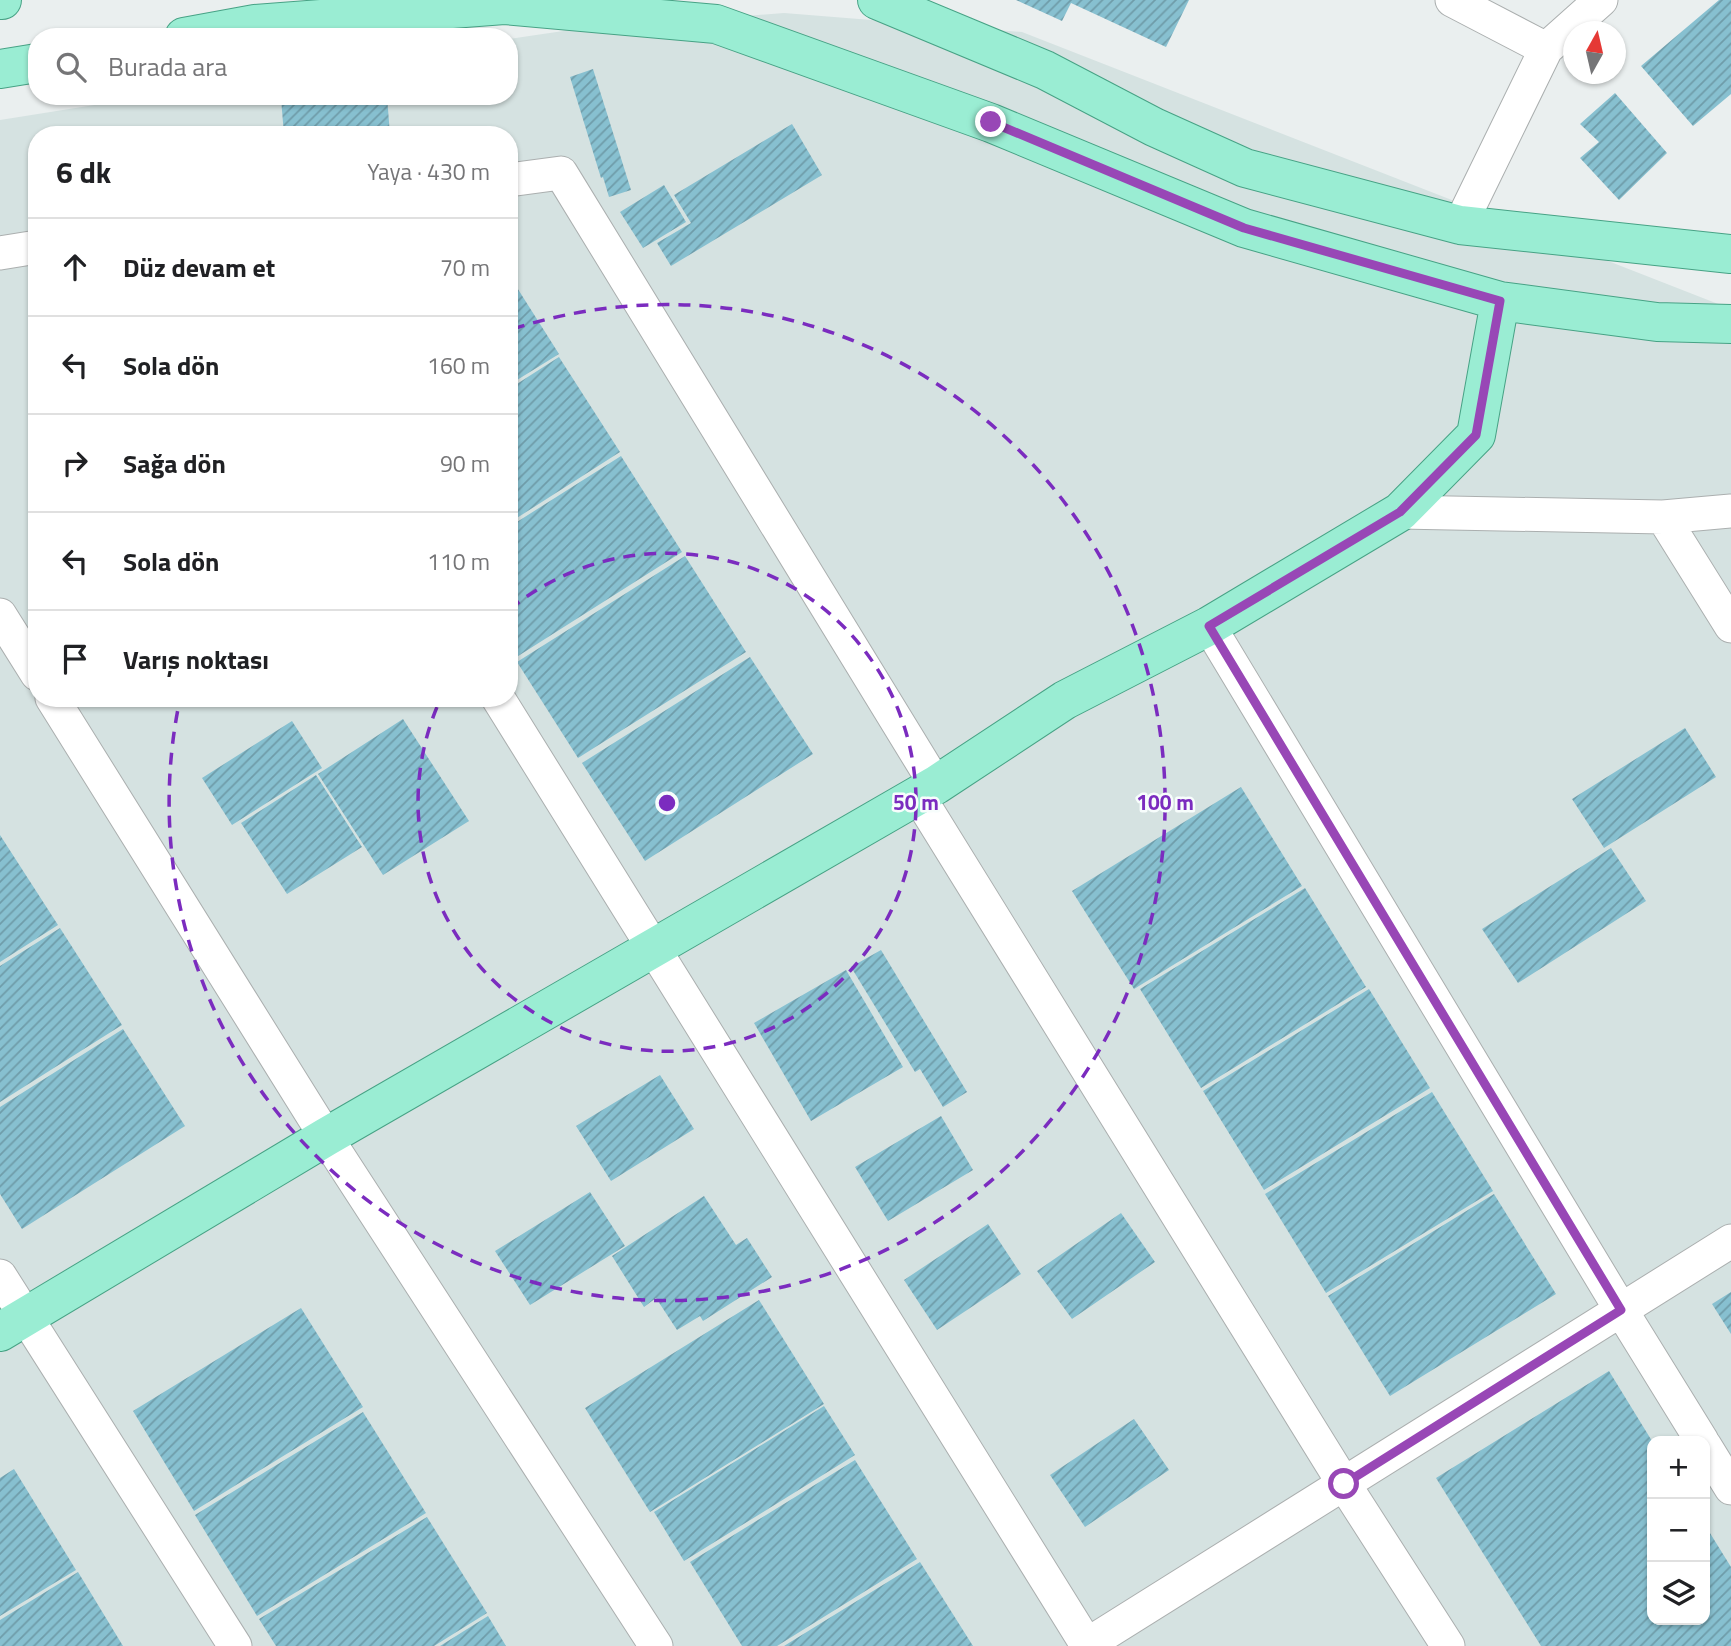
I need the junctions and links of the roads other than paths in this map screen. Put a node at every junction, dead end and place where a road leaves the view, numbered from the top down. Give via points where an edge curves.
1 (877, 0) edge
2 (1451, 0) edge
3 (1601, 0) edge
4 (233, 28) edge
5 (1546, 49) junction
6 (28, 64) edge
7 (0, 69) edge
8 (518, 179) edge
9 (1460, 225) junction
10 (28, 248) edge
11 (0, 253) edge
12 (1731, 254) edge
13 (1500, 301) junction
14 (1731, 324) edge
15 (1731, 511) edge
16 (1400, 512) junction
17 (1663, 517) junction
18 (0, 615) edge
19 (1209, 626) junction
20 (1731, 626) edge
21 (28, 660) edge
22 (58, 707) edge
23 (504, 707) edge
24 (926, 789) junction
25 (653, 949) junction
26 (326, 1137) junction
27 (1731, 1241) edge
28 (0, 1276) edge
29 (1621, 1310) junction
30 (13, 1324) edge
31 (1699, 1436) edge
32 (1710, 1454) edge
33 (1344, 1484) junction
34 (1731, 1488) edge
35 (1086, 1645) edge
36 (235, 1646) edge
37 (656, 1646) edge
38 (1448, 1646) edge

1 - 9 main road via 1045,70 1245,168
2 - 5 street
3 - 5 street
4 - 13 main road via 504,5 716,24 991,122 1244,228
5 - 9 street
6 - 7 main road
8 - 24 street via 561,173
9 - 12 main road
10 - 11 street
13 - 14 main road via 1657,322
13 - 16 main road via 1476,435
15 - 17 street
16 - 17 street
16 - 19 main road
17 - 20 street
18 - 21 street
19 - 24 main road via 1065,700
19 - 29 street
22 - 26 street
23 - 25 street
24 - 25 main road
24 - 33 street
25 - 26 main road
25 - 35 street
26 - 30 main road
26 - 37 street
27 - 29 street
28 - 30 street
29 - 31 street
29 - 33 street
30 - 36 street
32 - 34 street
33 - 35 street
33 - 38 street

